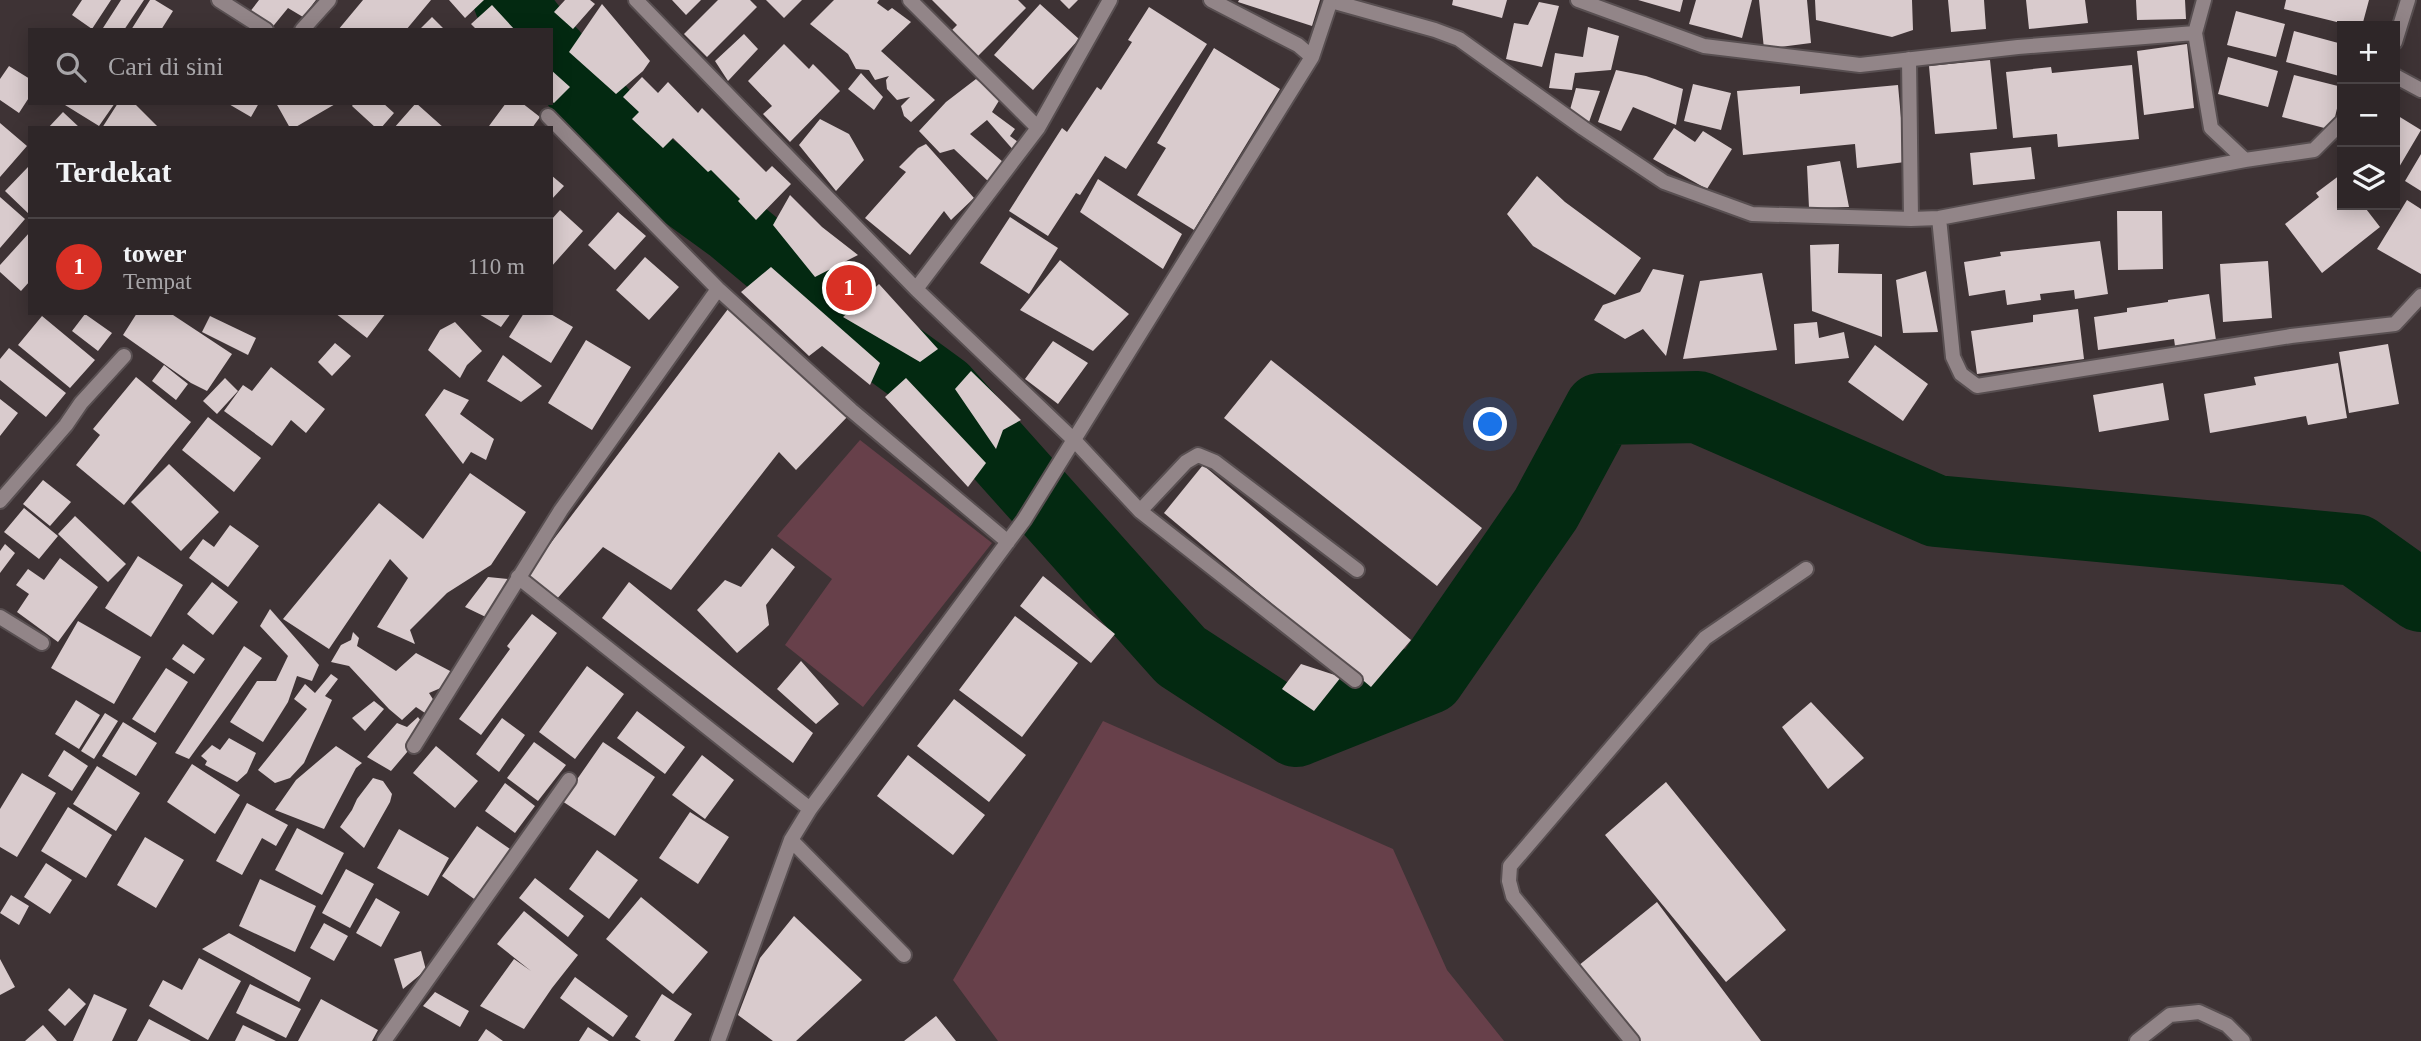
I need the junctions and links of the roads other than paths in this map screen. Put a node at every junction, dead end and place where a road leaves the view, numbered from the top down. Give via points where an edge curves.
1 (219, 0) edge
2 (329, 0) edge
3 (636, 0) edge
4 (910, 0) edge
5 (1110, 0) edge
6 (1211, 0) edge
7 (1331, 0) edge
8 (1578, 0) edge
9 (2204, 0) edge
10 (2408, 0) edge
11 (2400, 25) edge
12 (263, 28) edge
13 (304, 28) edge
14 (2195, 33) junction
15 (1312, 57) junction
16 (1909, 59) junction
17 (2400, 79) edge
18 (2421, 90) edge
19 (548, 116) dead end
20 (2337, 127) edge
21 (1038, 128) junction
22 (2245, 160) junction
23 (1939, 218) junction
24 (1911, 219) junction
25 (718, 289) junction
26 (916, 289) junction
27 (2421, 296) edge
28 (124, 356) dead end
29 (1075, 441) junction
30 (0, 501) edge
31 (1140, 511) junction
32 (1008, 542) junction
33 (1806, 569) dead end
34 (1357, 570) dead end
35 (518, 577) junction
36 (0, 617) edge
37 (42, 643) dead end
38 (1355, 680) dead end
39 (414, 746) dead end
40 (569, 780) dead end
41 (810, 809) junction
42 (791, 839) junction
43 (904, 955) dead end
44 (384, 1041) edge
45 (718, 1041) edge
46 (1632, 1041) edge
47 (2137, 1041) edge
48 (2243, 1041) edge

1 - 12 street
2 - 13 street
3 - 26 street
4 - 21 street
5 - 21 street
6 - 15 street via 1298,45
7 - 15 street
7 - 24 street via 1459,39 1664,182 1752,214
8 - 16 street via 1704,46 1860,65
9 - 14 street
10 - 11 street
14 - 16 street
14 - 22 street via 2211,128
15 - 29 street
16 - 24 street
17 - 18 street
19 - 25 street
20 - 22 street via 2314,150
21 - 26 street
22 - 23 street
23 - 24 street
23 - 27 street via 1953,358 1961,374 1977,386 2395,324
25 - 32 street via 850,410
25 - 35 street
26 - 29 street
28 - 30 street
29 - 31 street
29 - 32 street
31 - 34 street via 1198,455 1215,462
31 - 38 street
32 - 41 street
33 - 46 street via 1705,638 1510,866 1513,896
35 - 39 street
35 - 41 street
36 - 37 street
40 - 44 street
41 - 42 street
42 - 43 street
42 - 45 street
47 - 48 street via 2170,1015 2199,1012 2227,1025

